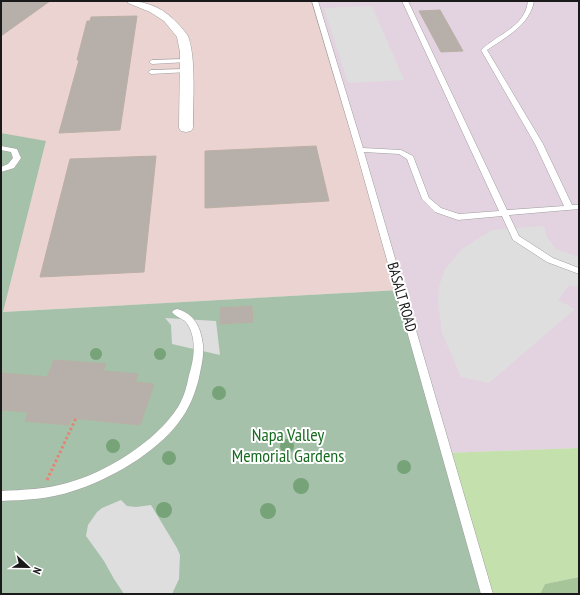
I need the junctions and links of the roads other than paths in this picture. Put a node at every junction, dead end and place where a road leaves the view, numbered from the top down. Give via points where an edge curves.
1 (132, 1) edge
2 (315, 1) edge
3 (405, 1) edge
4 (531, 1) edge
5 (152, 62) dead end
6 (186, 66) junction
7 (151, 72) dead end
8 (186, 128) dead end
9 (1, 148) edge
10 (360, 150) junction
11 (1, 170) edge
12 (579, 207) edge
13 (569, 208) junction
14 (504, 213) junction
15 (578, 271) dead end
16 (177, 312) dead end
17 (1, 496) edge
18 (487, 594) edge

1 - 6 street via 154,10 175,27 185,44
2 - 10 lane, BASALT ROAD
3 - 14 lane
4 - 13 lane via 531,8 524,21 484,50 539,144
5 - 6 lane
6 - 7 lane
6 - 8 street
9 - 11 lane via 14,151 17,158 11,166
10 - 14 lane via 401,152 410,158 426,200 438,210 458,217
10 - 18 lane, BASALT ROAD
12 - 13 lane
13 - 14 lane
14 - 15 lane via 516,238 550,260
16 - 17 lane via 187,316 195,328 199,354 190,392 176,419 161,436 100,476 67,488

